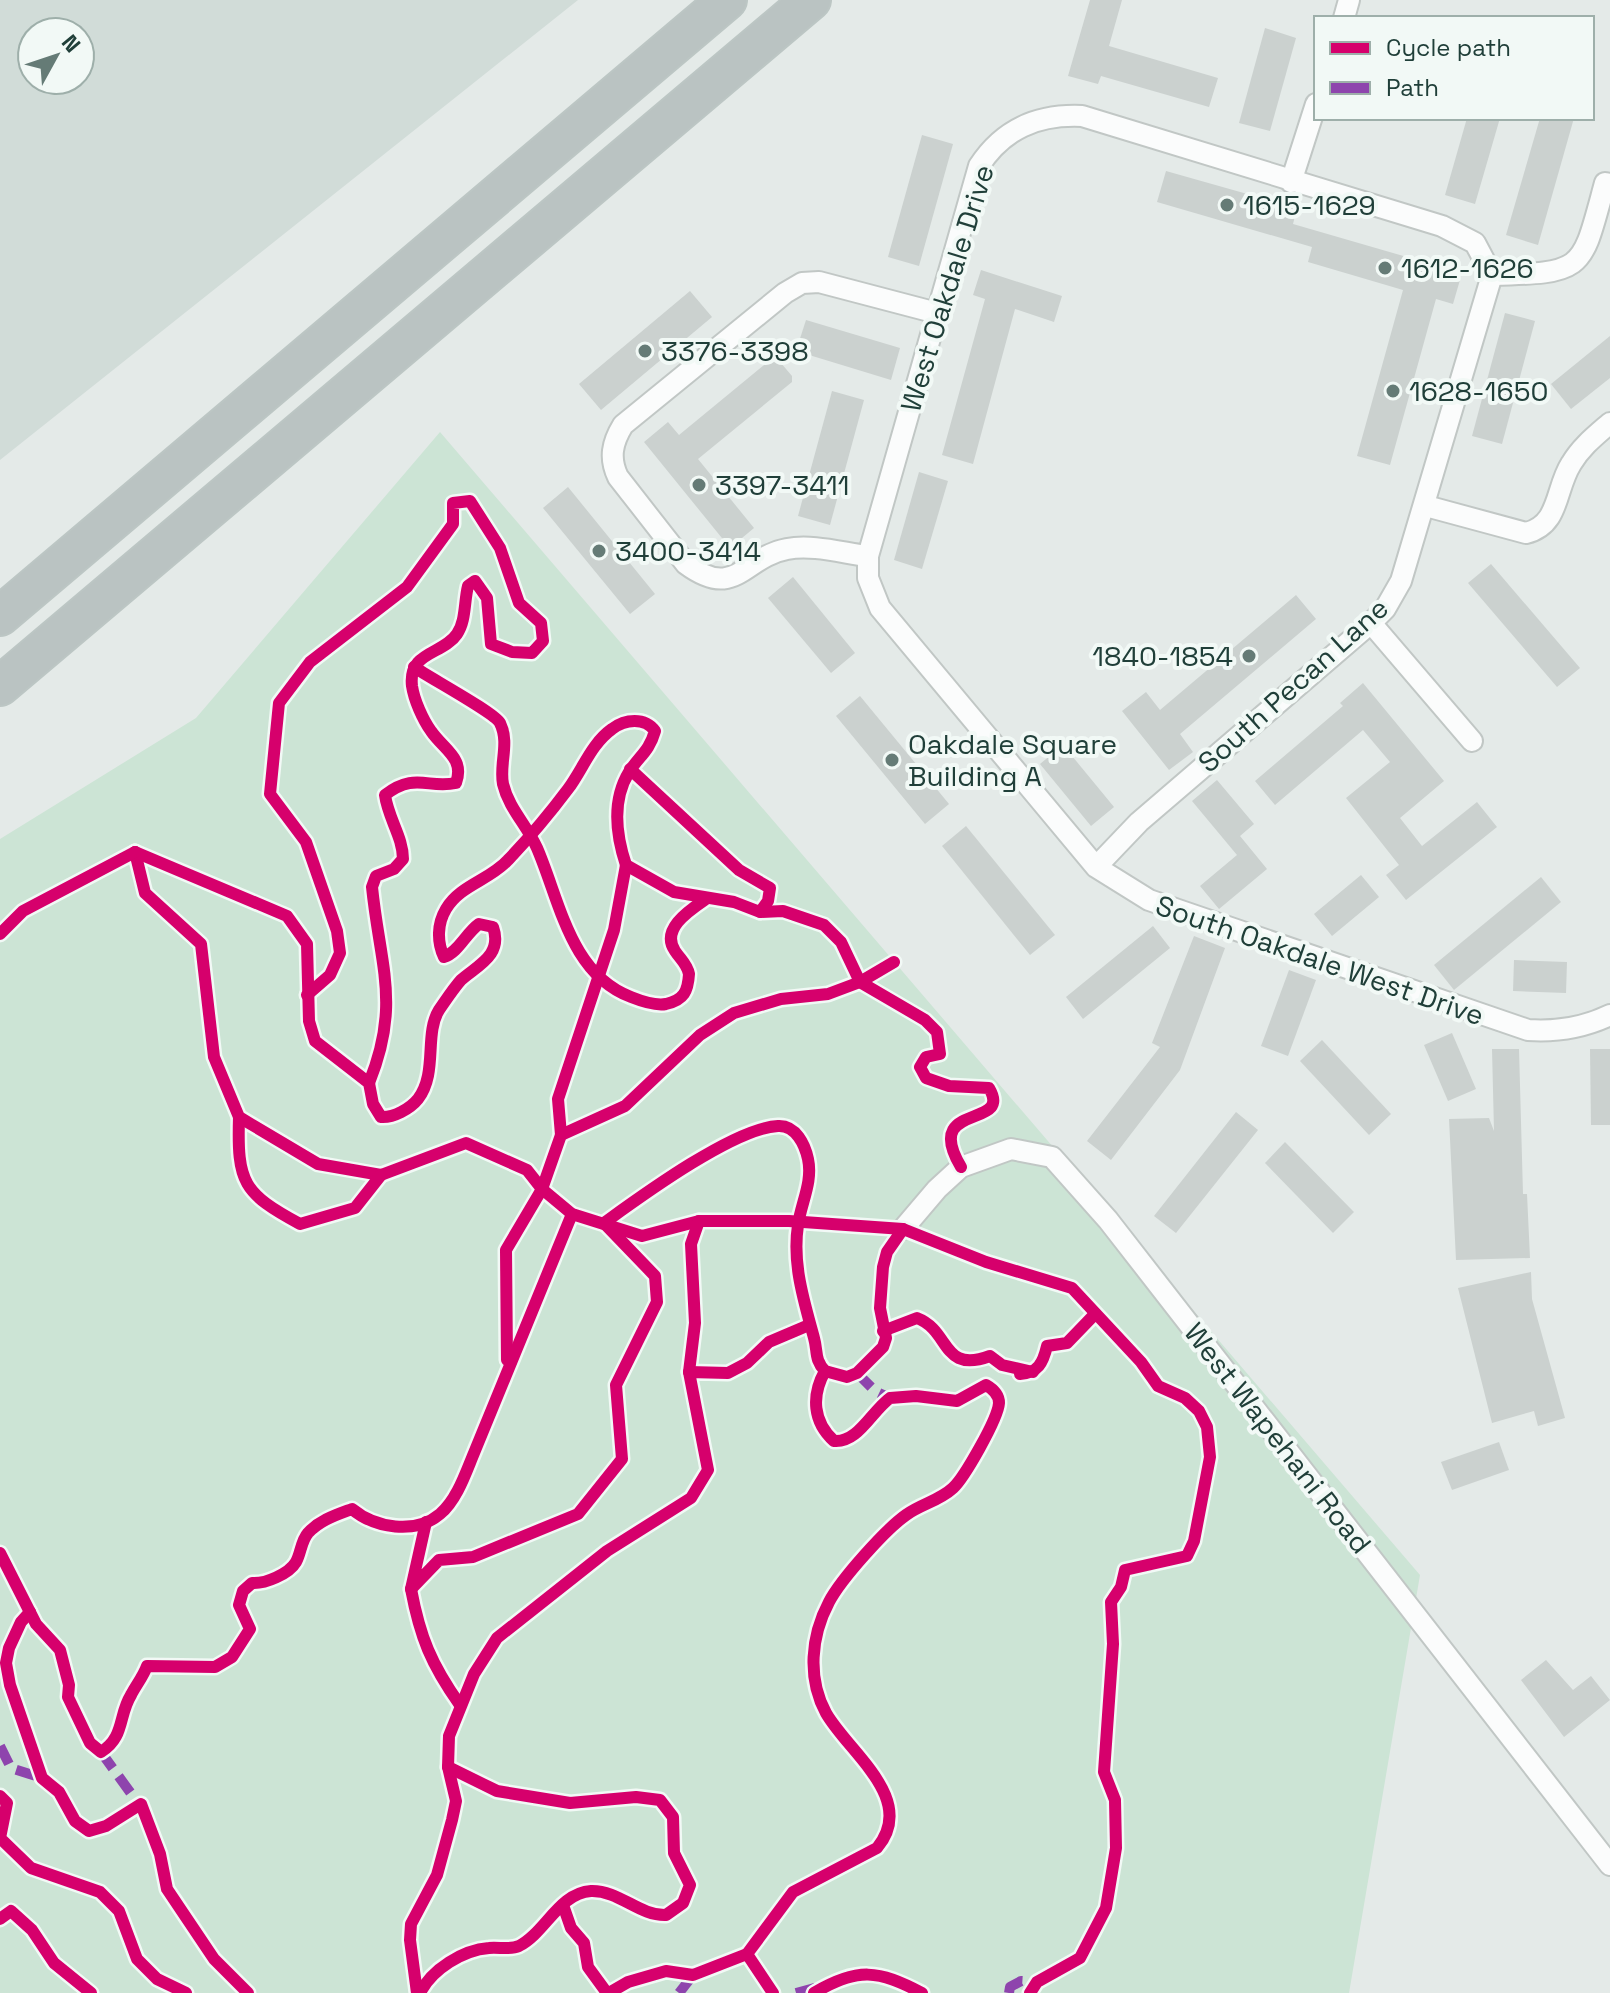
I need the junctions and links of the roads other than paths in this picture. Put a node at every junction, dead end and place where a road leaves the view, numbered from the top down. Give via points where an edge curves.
1 (727, 0) edge
2 (811, 0) edge
3 (1314, 110) edge
4 (1291, 182) junction
5 (1610, 184) edge
6 (1492, 275) junction
7 (937, 313) junction
8 (1610, 423) edge
9 (1426, 506) junction
10 (868, 556) junction
11 (0, 616) edge
12 (1371, 623) junction
13 (903, 636) joint
14 (0, 686) edge
15 (1472, 741) dead end
16 (1096, 867) junction
17 (1610, 1015) edge
18 (903, 1229) dead end
19 (1610, 1865) edge

1 - 11 highway
2 - 14 highway
3 - 4 street
4 - 6 street via 1466,235
4 - 7 street, West Oakdale Drive via 1082,116 1036,120 994,144 979,166
5 - 6 street via 1605,183 1582,258 1567,270
6 - 9 street, South Pecan Lane
7 - 10 street, West Oakdale Drive
7 - 10 street via 836,285 802,283 635,415 616,436 612,464 618,477 686,564 700,574 731,579 785,549
8 - 9 street via 1568,468 1553,513 1540,530 1526,533
9 - 12 street, South Pecan Lane via 1401,581
10 - 13 street, West Oakdale Drive via 872,596
12 - 15 street
12 - 16 street, South Pecan Lane via 1139,822
13 - 16 street, South Oakdale West Drive
16 - 17 street, South Oakdale West Drive via 1179,913 1495,1022 1553,1032
18 - 19 street, West Wapehani Road via 961,1167 1011,1149 1052,1157 1108,1220

